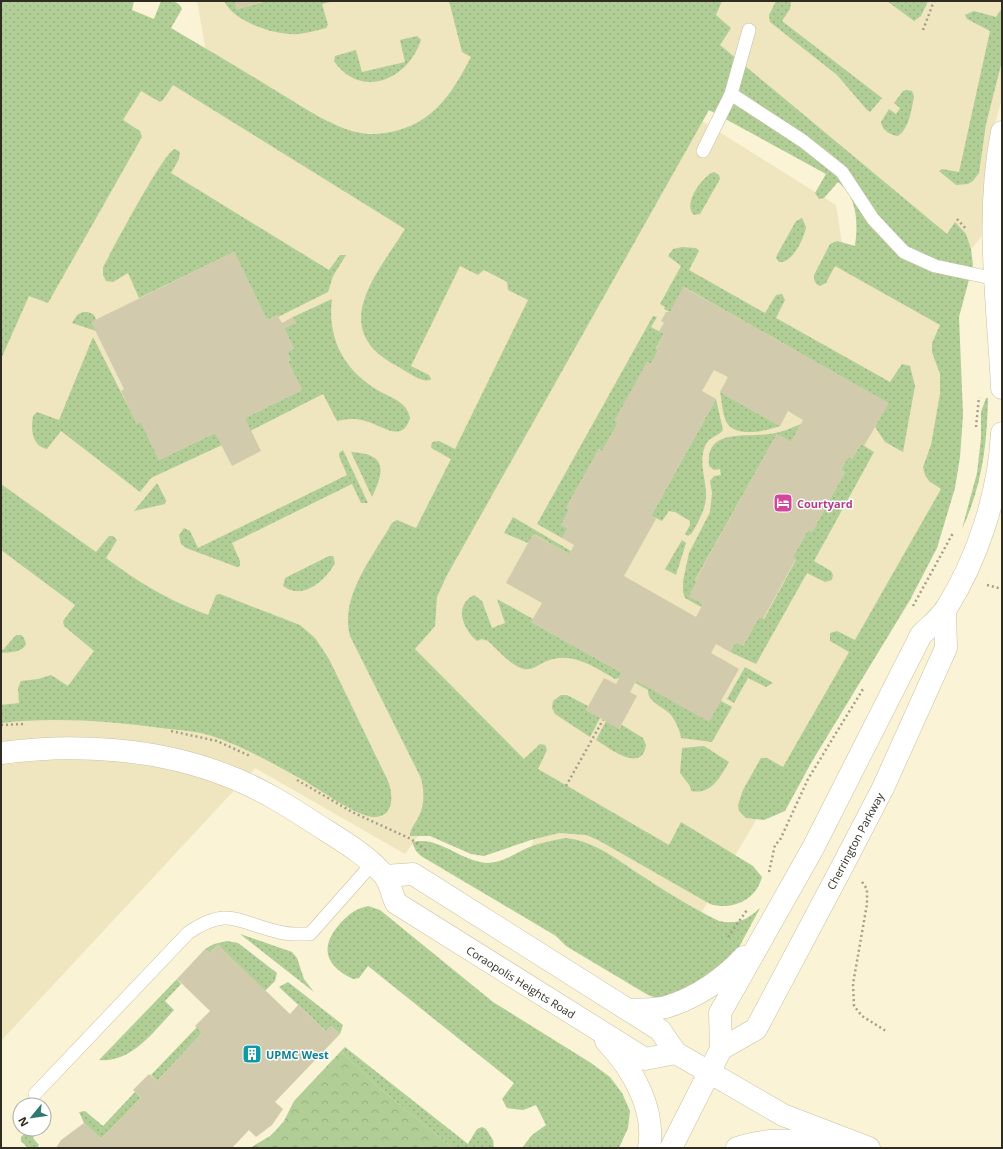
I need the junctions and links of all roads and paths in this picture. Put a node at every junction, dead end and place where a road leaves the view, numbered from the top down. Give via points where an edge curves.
1 (934, 1) edge
2 (749, 30) dead end
3 (923, 30) dead end
4 (731, 94) junction
5 (1002, 132) edge
6 (703, 151) dead end
7 (957, 219) dead end
8 (969, 234) dead end
9 (999, 279) edge
10 (1002, 388) edge
11 (980, 392) dead end
12 (976, 431) dead end
13 (1002, 432) edge
14 (955, 529) dead end
15 (911, 610) dead end
16 (945, 610) junction
17 (866, 684) dead end
18 (603, 720) dead end
19 (25, 724) dead end
20 (1, 725) edge
21 (164, 730) dead end
22 (1, 753) edge
23 (256, 759) dead end
24 (295, 779) dead end
25 (566, 786) dead end
26 (430, 854) dead end
27 (842, 867) junction
28 (378, 870) junction
29 (768, 879) dead end
30 (748, 908) dead end
31 (765, 934) junction
32 (724, 942) dead end
33 (629, 1010) junction
34 (590, 1025) junction
35 (886, 1031) dead end
36 (721, 1049) junction
37 (676, 1053) junction
38 (710, 1072) junction
39 (35, 1094) dead end
40 (649, 1148) edge
41 (671, 1148) edge
42 (737, 1148) edge
43 (847, 1148) edge
44 (870, 1148) edge

1 - 3 path
2 - 4 lane
4 - 6 lane
4 - 9 lane via 804,141 842,172 873,219 904,252 935,266
5 - 9 main road via 993,222
7 - 8 path
9 - 10 main road
11 - 12 path
13 - 16 main road, Cherrington Parkway via 1001,453 992,499 981,537
14 - 15 path
16 - 27 main road, Cherrington Parkway via 946,648 883,788
16 - 31 main road, Cherrington Parkway via 921,635 813,848
17 - 29 path via 808,779 780,840 775,845
18 - 25 path
19 - 20 path
21 - 23 path via 202,736
22 - 28 main road via 31,749 110,751 197,764 264,792 341,840
24 - 26 path via 354,813 411,839
27 - 35 path via 856,874 867,889 867,904 853,984 854,1006 862,1016
27 - 36 main road, Cherrington Parkway via 756,1029
28 - 33 main road via 413,874
28 - 34 main road, Coraopolis Heights Road via 396,903
28 - 39 lane via 310,934 279,932 235,918 212,920 194,929
30 - 32 path
31 - 33 main road via 733,969 715,983 683,1001 665,1007
31 - 36 main road, Cherrington Parkway via 720,1013
33 - 37 main road via 660,1030
34 - 37 main road, Coraopolis Heights Road via 645,1058
34 - 40 main road via 616,1051 635,1079 645,1103
36 - 38 main road, Cherrington Parkway
37 - 38 main road
38 - 41 main road, Cherrington Parkway
38 - 44 main road via 783,1115
42 - 43 main road via 778,1140

